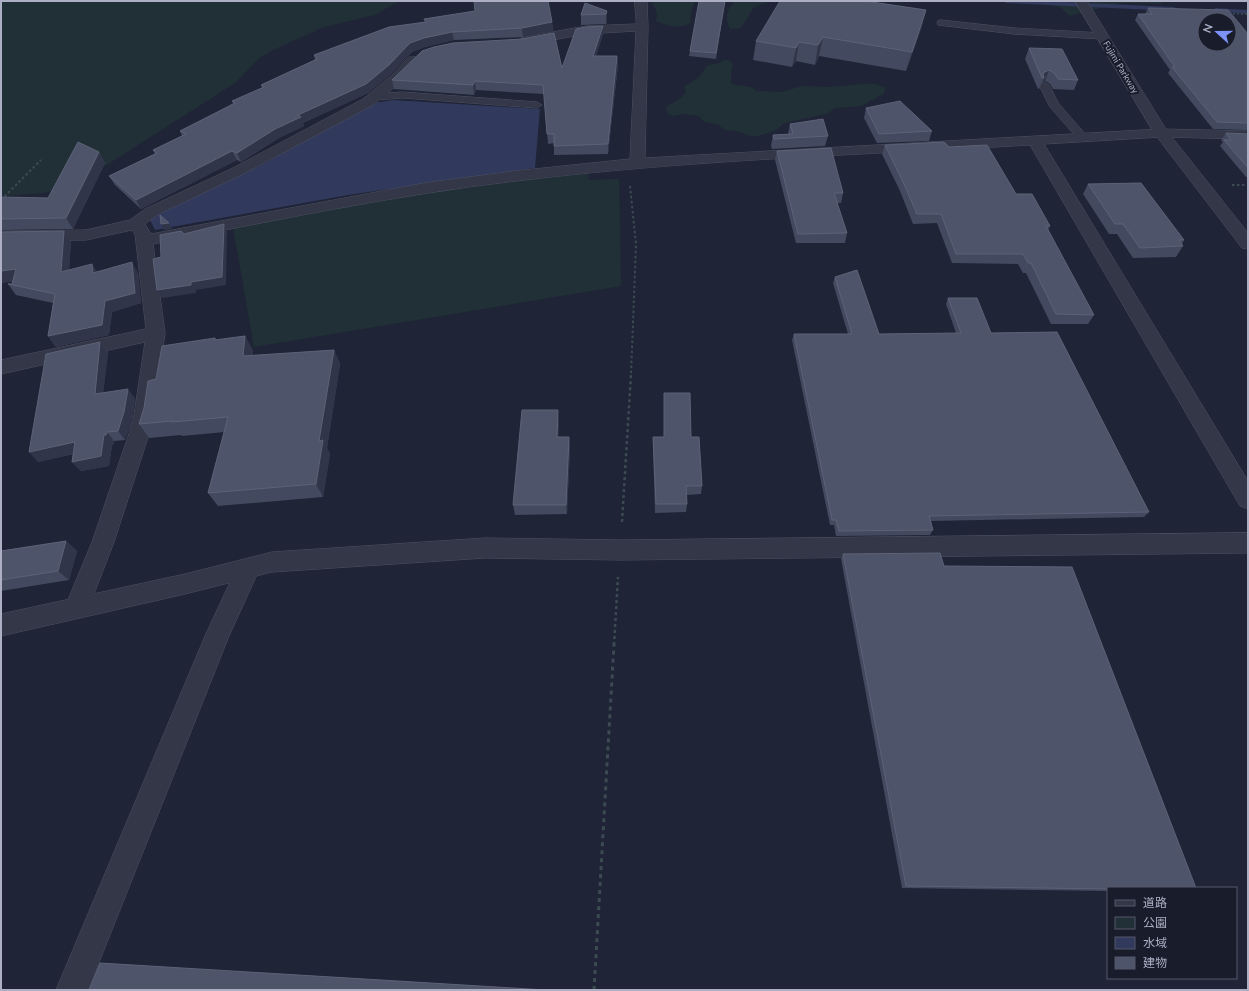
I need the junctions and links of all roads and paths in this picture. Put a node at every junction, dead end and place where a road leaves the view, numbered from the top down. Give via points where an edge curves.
1 (641, 1) edge
2 (1081, 1) edge
3 (1237, 14) edge
4 (1248, 14) edge
5 (941, 23) dead end
6 (642, 27) junction
7 (1102, 36) junction
8 (510, 43) edge
9 (424, 54) edge
10 (1044, 85) edge
11 (375, 97) junction
12 (537, 104) dead end
13 (1162, 133) junction
14 (1248, 134) edge
15 (1082, 138) junction
16 (1035, 141) junction
17 (43, 158) dead end
18 (632, 163) junction
19 (1, 200) edge
20 (136, 224) junction
21 (1, 236) edge
22 (144, 240) junction
23 (1248, 244) edge
24 (156, 332) junction
25 (1, 367) edge
26 (1248, 500) edge
27 (1248, 544) edge
28 (621, 550) junction
29 (247, 570) junction
30 (77, 608) junction
31 (1, 625) edge
32 (72, 990) edge
33 (594, 990) edge

1 - 6 street
2 - 7 street, Fujimi Parkway
3 - 4 path
5 - 7 lane
6 - 8 street via 586,30
6 - 18 street
7 - 13 street, Fujimi Parkway
9 - 11 street via 418,56
10 - 15 lane via 1054,105
11 - 12 lane via 403,95
11 - 20 street via 236,172 151,212
13 - 14 street
13 - 15 street
13 - 23 street, Fujimi Parkway
15 - 16 street
16 - 18 street
16 - 26 street
17 - 19 path
18 - 22 street via 425,188
18 - 28 path via 636,244 634,327
20 - 21 street via 86,235
20 - 22 street via 141,229
22 - 24 street
24 - 25 street
24 - 30 street via 143,422 103,542
27 - 28 street
28 - 29 street via 485,548 272,562
28 - 33 path via 615,611
29 - 30 street
29 - 32 street via 217,636
30 - 31 street

